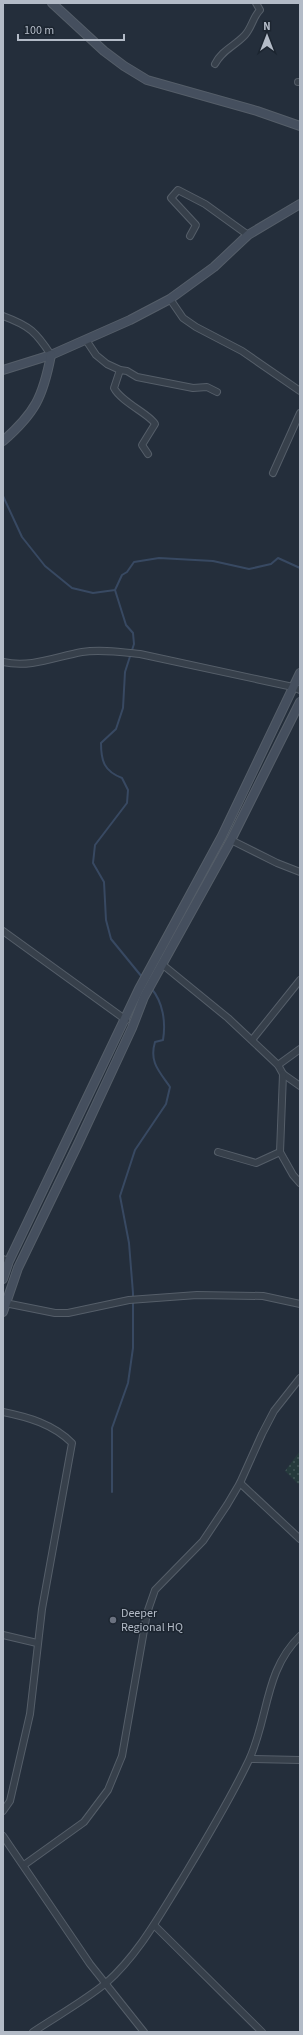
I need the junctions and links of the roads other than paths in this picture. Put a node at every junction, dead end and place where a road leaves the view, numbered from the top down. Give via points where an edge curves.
1 (52, 3) edge
2 (256, 3) edge
3 (215, 64) dead end
4 (300, 126) edge
5 (300, 204) edge
6 (248, 235) junction
7 (190, 236) dead end
8 (170, 299) junction
9 (3, 316) edge
10 (86, 340) junction
11 (51, 355) junction
12 (3, 370) edge
13 (120, 370) junction
14 (300, 391) edge
15 (218, 392) dead end
16 (300, 413) edge
17 (3, 441) edge
18 (148, 454) dead end
19 (273, 473) dead end
20 (3, 662) edge
21 (300, 673) edge
22 (296, 689) edge
23 (300, 702) edge
24 (231, 840) junction
25 (300, 872) edge
26 (178, 929) junction
27 (3, 931) edge
28 (163, 965) junction
29 (300, 980) edge
30 (126, 1020) junction
31 (252, 1040) junction
32 (300, 1049) edge
33 (278, 1065) junction
34 (283, 1074) junction
35 (300, 1086) edge
36 (68, 1139) junction
37 (78, 1144) junction
38 (218, 1152) dead end
39 (280, 1152) junction
40 (300, 1183) edge
41 (6, 1260) edge
42 (3, 1279) edge
43 (300, 1304) edge
44 (4, 1308) edge
45 (300, 1378) edge
46 (3, 1412) edge
47 (240, 1483) junction
48 (300, 1539) edge
49 (3, 1635) edge
50 (300, 1636) edge
51 (37, 1643) junction
52 (250, 1759) junction
53 (300, 1760) edge
54 (3, 1811) edge
55 (3, 1836) edge
56 (24, 1865) junction
57 (154, 1925) junction
58 (106, 1983) junction
59 (34, 2032) edge
60 (144, 2032) edge
61 (262, 2032) edge

1 - 4 main road via 104,51 148,80
2 - 3 street via 260,10 255,14 251,26 219,56
5 - 6 main road
6 - 7 street via 205,204 178,190 171,198 196,225
6 - 8 main road via 214,267
8 - 10 main road
8 - 14 street via 183,318 248,354
9 - 11 street via 26,326 39,336
10 - 11 main road
10 - 13 street via 96,354
11 - 12 main road
11 - 17 main road via 46,383 35,406 24,422
13 - 15 street via 193,388 207,387
13 - 18 street via 114,388 116,393 153,421 154,424 142,446
16 - 19 street
20 - 22 street via 29,664 83,652 140,654
21 - 22 main road
22 - 26 main road
23 - 24 main road
24 - 25 street
24 - 26 main road
26 - 28 main road
26 - 30 main road via 139,989
27 - 30 street
28 - 31 street
28 - 37 main road via 144,997
29 - 31 street
30 - 36 main road
31 - 33 street
32 - 33 street
33 - 34 street
34 - 35 street
34 - 39 street
36 - 37 main road
36 - 41 main road
37 - 44 main road via 18,1268
38 - 39 street via 256,1163
39 - 40 street
41 - 42 main road
43 - 44 street via 263,1296 197,1295 129,1300 68,1313
45 - 47 street via 274,1411
46 - 51 street via 42,1422 72,1443
47 - 48 street
47 - 56 street via 203,1541 155,1590 147,1613 122,1756 108,1790 84,1822
49 - 51 street
50 - 52 street via 282,1658 272,1680
51 - 54 street via 30,1714 10,1801
52 - 53 street
52 - 57 street via 203,1846
55 - 56 street
56 - 58 street via 90,1964
57 - 58 street
57 - 61 street
58 - 59 street
58 - 60 street

